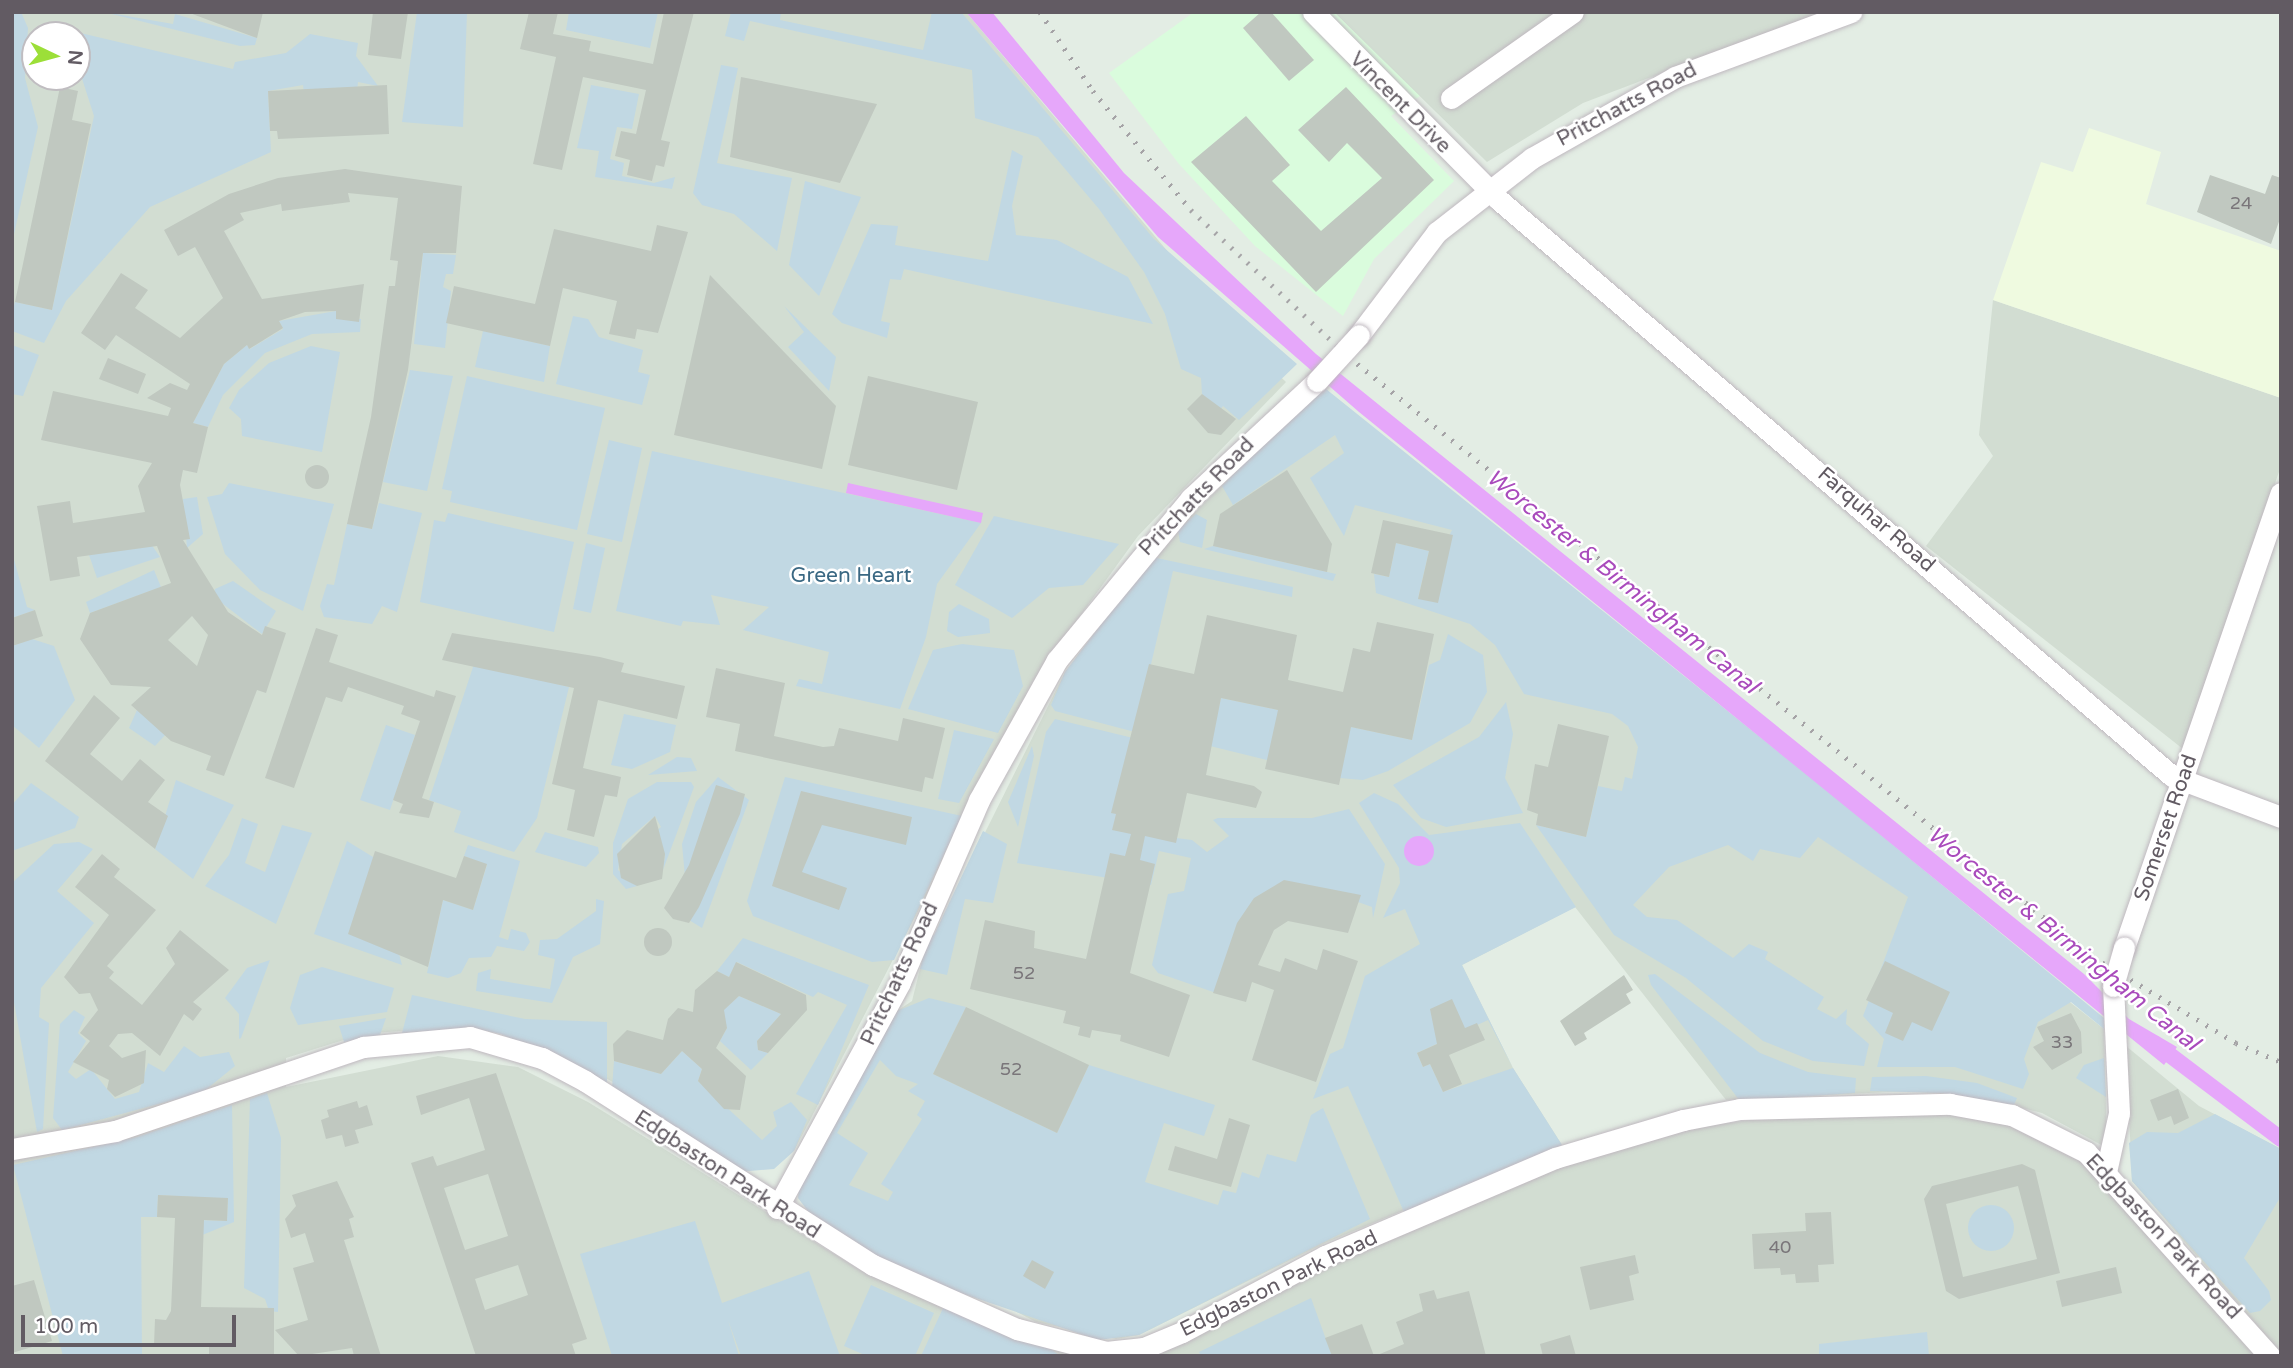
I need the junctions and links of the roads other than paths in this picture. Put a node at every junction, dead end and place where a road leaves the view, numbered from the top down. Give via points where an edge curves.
1 (1313, 12) edge
2 (1573, 12) edge
3 (1851, 12) edge
4 (1451, 98) dead end
5 (1490, 190) junction
6 (2281, 493) edge
7 (2182, 783) junction
8 (2281, 817) edge
9 (12, 1149) edge
10 (2106, 1172) junction
11 (777, 1209) junction
12 (2270, 1356) edge

1 - 5 street, Vincent Drive
2 - 4 street
3 - 5 street, Pritchatts Road via 1675,77 1596,117
5 - 7 street, Farquhar Road
5 - 11 street, Pritchatts Road, bridge via 1437,232 1359,335 1317,381 1191,498 1057,660 979,800 871,1040
6 - 7 street, Somerset Road
7 - 8 street, Farquhar Road
7 - 10 street, Somerset Road, bridge via 2113,991 2111,1039 2119,1113
9 - 11 street, Edgbaston Park Road via 127,1128 363,1047 470,1037 542,1058 585,1082
10 - 11 street, Edgbaston Park Road via 2063,1137 2012,1115 1896,1102 1740,1109 1555,1158 1325,1256 1182,1332 1144,1348 1106,1352 1017,1329 873,1265
10 - 12 street, Edgbaston Park Road

